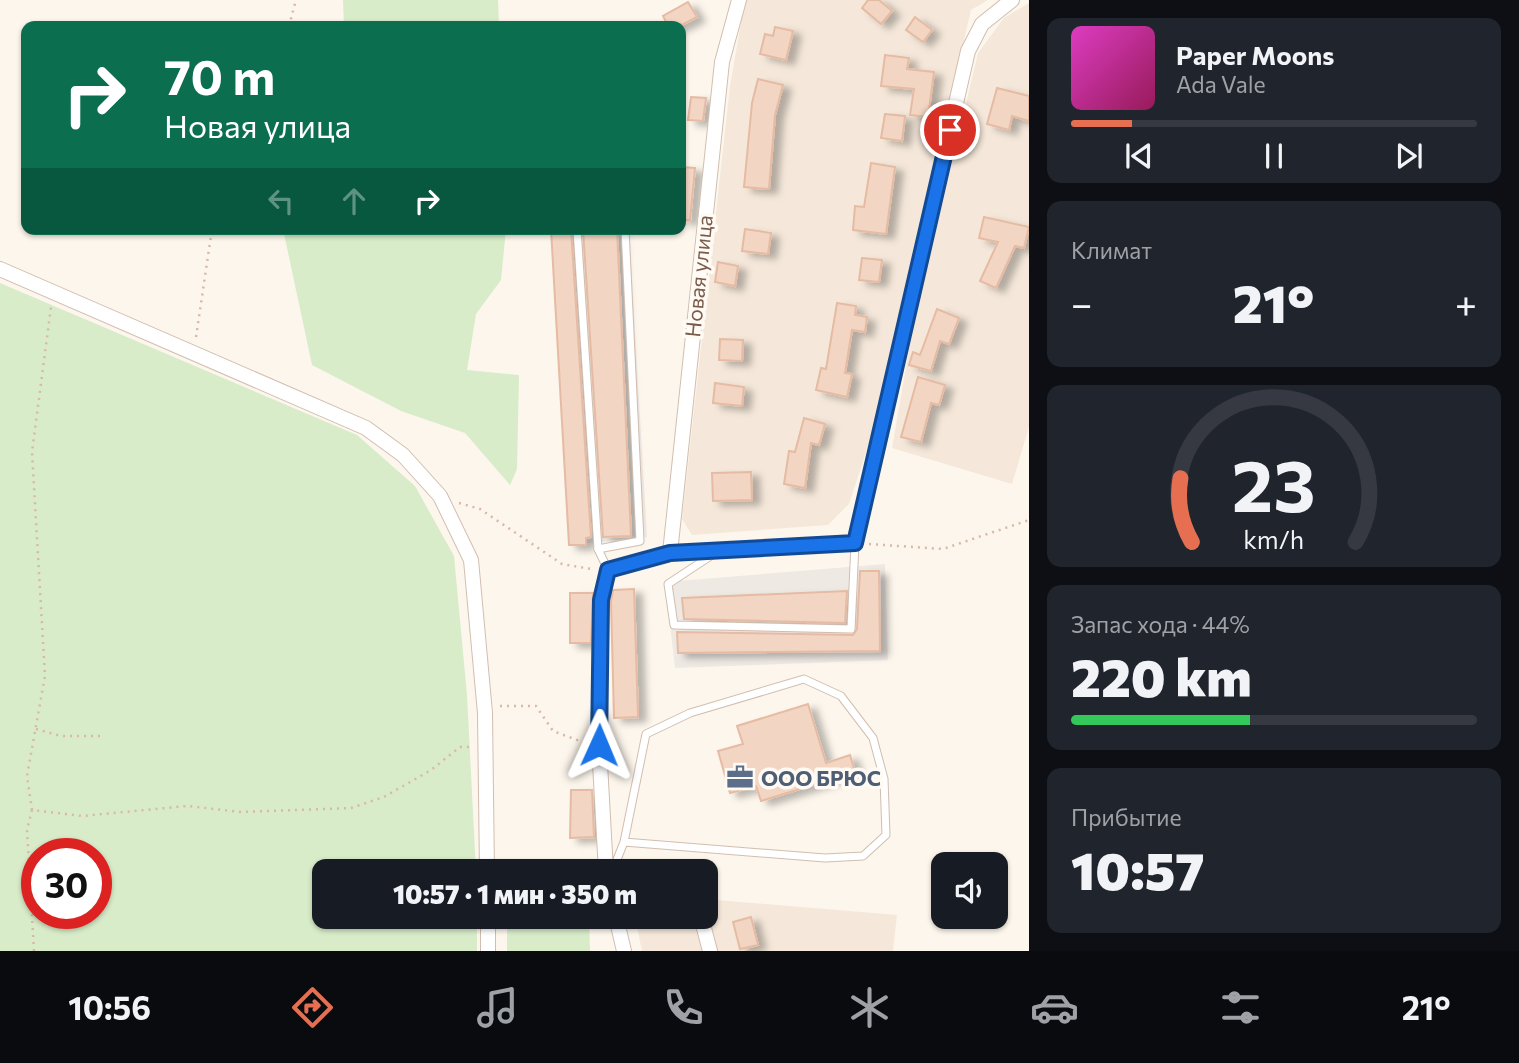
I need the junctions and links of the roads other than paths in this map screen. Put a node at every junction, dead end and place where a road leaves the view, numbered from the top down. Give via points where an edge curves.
1 (739, 0) edge
2 (1012, 0) edge
3 (577, 235) edge
4 (625, 235) edge
5 (0, 269) edge
6 (855, 543) junction
7 (597, 549) junction
8 (715, 552) junction
9 (670, 553) junction
10 (608, 570) junction
11 (624, 842) junction
12 (487, 859) edge
13 (605, 859) edge
14 (617, 859) edge
15 (488, 929) edge
16 (619, 929) edge
17 (704, 929) edge
18 (488, 951) edge
19 (624, 951) edge
20 (710, 951) edge

1 - 9 street, Новая улица via 722,62
2 - 6 street via 982,24 968,51
3 - 7 lane
4 - 7 lane via 640,541
5 - 12 street via 366,428 403,455 440,496 471,560 485,713
6 - 8 street
6 - 8 lane via 851,629 674,625 668,584
7 - 10 lane
8 - 9 street
9 - 10 street
10 - 13 street via 601,600 599,745
11 - 11 lane via 646,734 690,713 804,680 841,696 873,738 884,779 886,835 863,856 825,858
11 - 14 lane
15 - 18 street
16 - 19 street
17 - 20 street

